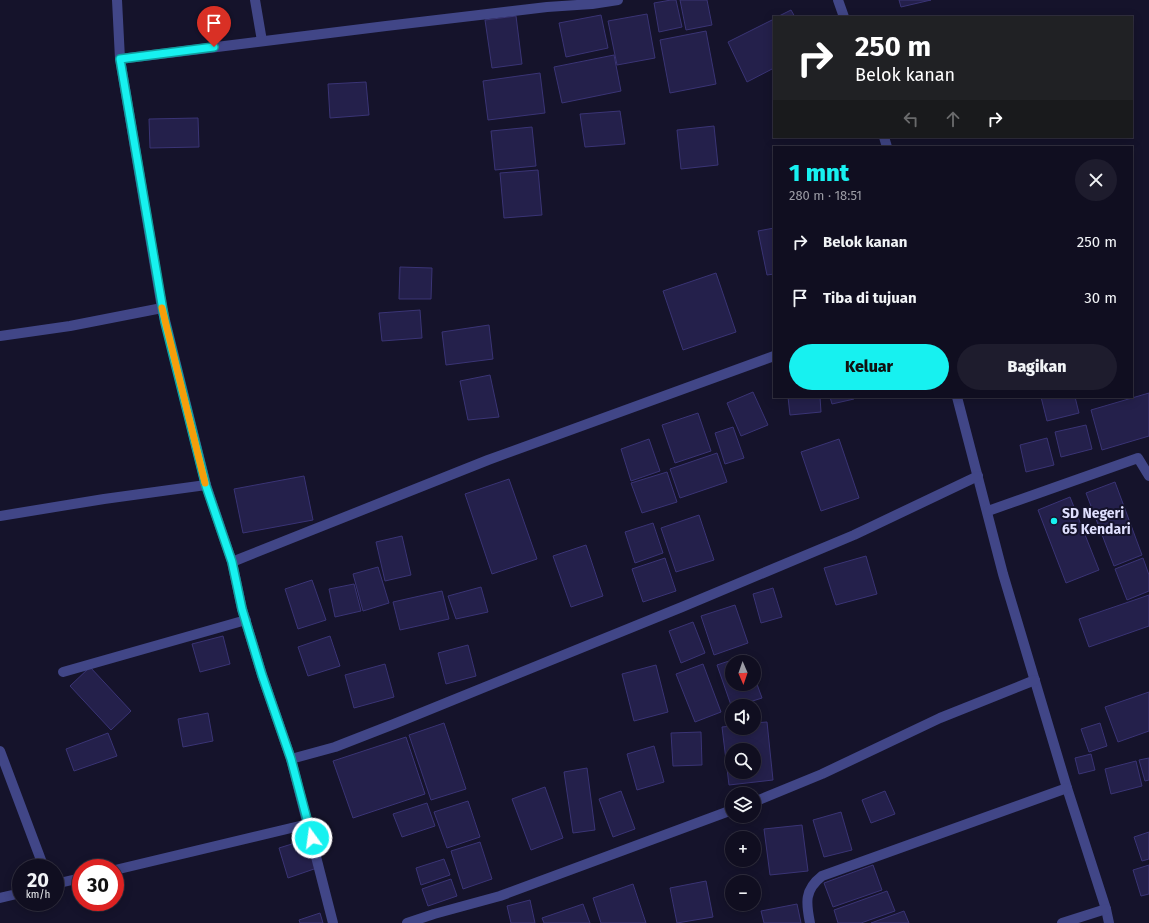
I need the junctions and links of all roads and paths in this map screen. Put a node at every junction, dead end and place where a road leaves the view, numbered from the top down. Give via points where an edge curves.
1 (117, 0) edge
2 (255, 0) edge
3 (618, 0) edge
4 (838, 0) edge
5 (844, 16) edge
6 (262, 41) junction
7 (120, 59) junction
8 (162, 308) junction
9 (0, 336) edge
10 (773, 356) edge
11 (957, 398) edge
12 (978, 476) junction
13 (1149, 476) edge
14 (206, 486) junction
15 (988, 511) junction
16 (0, 516) edge
17 (232, 562) junction
18 (246, 620) junction
19 (63, 672) dead end
20 (1035, 680) junction
21 (0, 751) edge
22 (291, 759) junction
23 (1067, 788) junction
24 (761, 799) edge
25 (725, 813) edge
26 (308, 824) junction
27 (41, 859) edge
28 (124, 868) edge
29 (12, 895) edge
30 (0, 898) edge
31 (1106, 909) junction
32 (333, 923) edge
33 (407, 923) edge
34 (810, 923) edge
35 (1062, 923) edge
36 (1109, 923) edge

1 - 7 street
2 - 6 street
3 - 6 street
4 - 5 street
6 - 7 street
7 - 8 street
8 - 9 street via 70,326
8 - 14 street
10 - 17 street via 488,460
11 - 12 street
12 - 15 street
12 - 22 street via 854,535 675,610 394,724
13 - 15 street via 1138,458
14 - 16 street
14 - 17 street
15 - 20 street via 1003,574
17 - 18 street
18 - 19 street
18 - 22 street
20 - 23 street
20 - 24 street via 940,718 822,774
21 - 27 street
22 - 26 street
23 - 31 street
23 - 34 street via 822,876 813,883 807,896
25 - 33 street via 500,896
26 - 28 street
26 - 32 street
29 - 30 street
31 - 35 street
31 - 36 street

